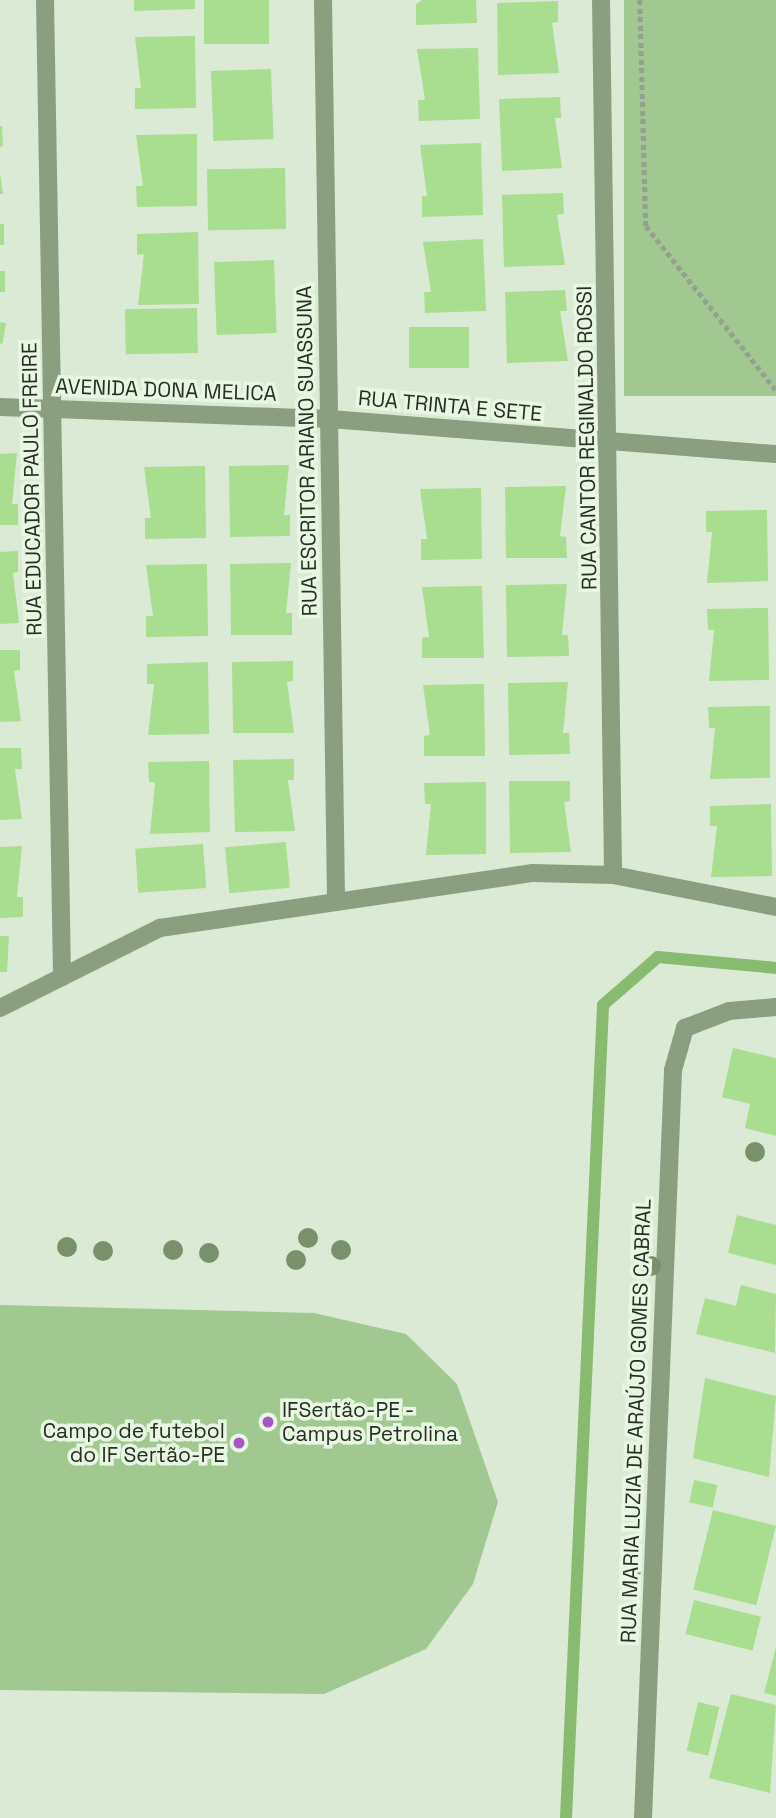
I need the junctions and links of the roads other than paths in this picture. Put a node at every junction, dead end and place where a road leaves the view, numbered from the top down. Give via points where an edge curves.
1 (45, 0) edge
2 (323, 0) edge
3 (601, 0) edge
4 (0, 407) edge
5 (54, 408) junction
6 (330, 419) junction
7 (612, 443) junction
8 (776, 454) edge
9 (613, 875) junction
10 (336, 901) junction
11 (776, 907) edge
12 (62, 977) junction
13 (776, 1007) edge
14 (0, 1008) edge
15 (643, 1818) edge

1 - 5 street, RUA EDUCADOR PAULO FREIRE
2 - 6 street, RUA ESCRITOR ARIANO SUASSUNA
3 - 7 street, RUA CANTOR REGINALDO ROSSI
4 - 5 street, AVENIDA DONA MELICA
5 - 6 street, AVENIDA DONA MELICA
5 - 12 street, RUA EDUCADOR PAULO FREIRE
6 - 7 street, RUA TRINTA E SETE
6 - 10 street, RUA ESCRITOR ARIANO SUASSUNA
7 - 8 street, RUA TRINTA E SETE
7 - 9 street, RUA CANTOR REGINALDO ROSSI
9 - 10 street via 533,873
9 - 11 street
10 - 12 street via 160,928
12 - 14 street
13 - 15 street, RUA MARIA LUZIA DE ARAÚJO GOMES CABRAL via 729,1011 685,1028 673,1070

